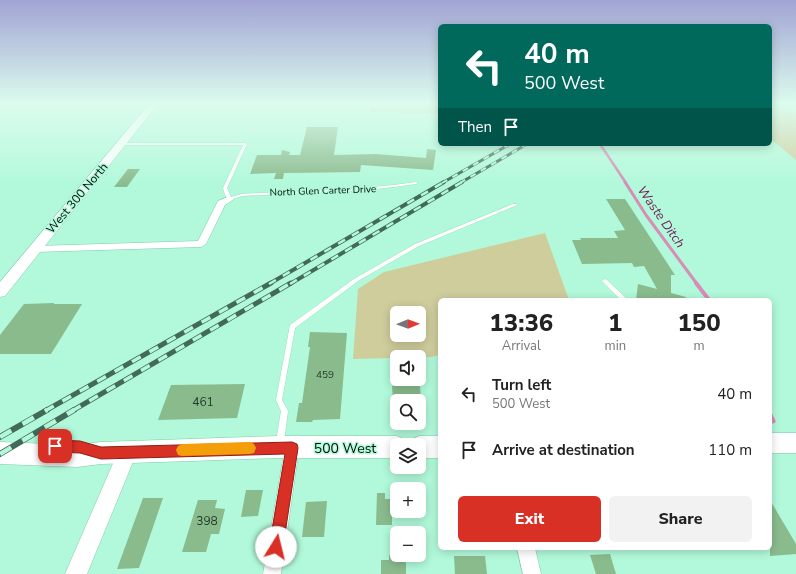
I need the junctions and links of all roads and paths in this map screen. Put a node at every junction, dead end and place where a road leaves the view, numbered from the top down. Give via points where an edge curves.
1 (132, 131) edge
2 (121, 144) junction
3 (416, 183) dead end
4 (230, 199) junction
5 (515, 205) dead end
6 (35, 248) junction
7 (605, 281) dead end
8 (0, 292) edge
9 (623, 298) edge
10 (772, 443) edge
11 (796, 443) edge
12 (0, 444) edge
13 (390, 447) edge
14 (426, 447) edge
15 (438, 447) edge
16 (286, 448) junction
17 (128, 452) junction
18 (0, 453) edge
19 (101, 453) junction
20 (526, 550) edge
21 (76, 574) edge
22 (272, 574) edge
23 (532, 574) edge

1 - 2 street, West 300 North
2 - 4 lane via 245,144 225,188
2 - 6 street, West 300 North
3 - 4 lane, North Glen Carter Drive via 357,192 242,195
4 - 6 street via 221,203 201,244
5 - 16 lane via 417,245 356,280 292,327 279,400 285,410
6 - 8 street, West 300 North
7 - 9 lane
10 - 11 main road
12 - 19 main road, 500 West via 80,447
13 - 16 main road, 500 West
14 - 15 main road
16 - 17 main road, 500 West
16 - 22 street
17 - 19 main road, 500 West
17 - 21 street
18 - 19 main road, 500 West via 77,456
20 - 23 street

